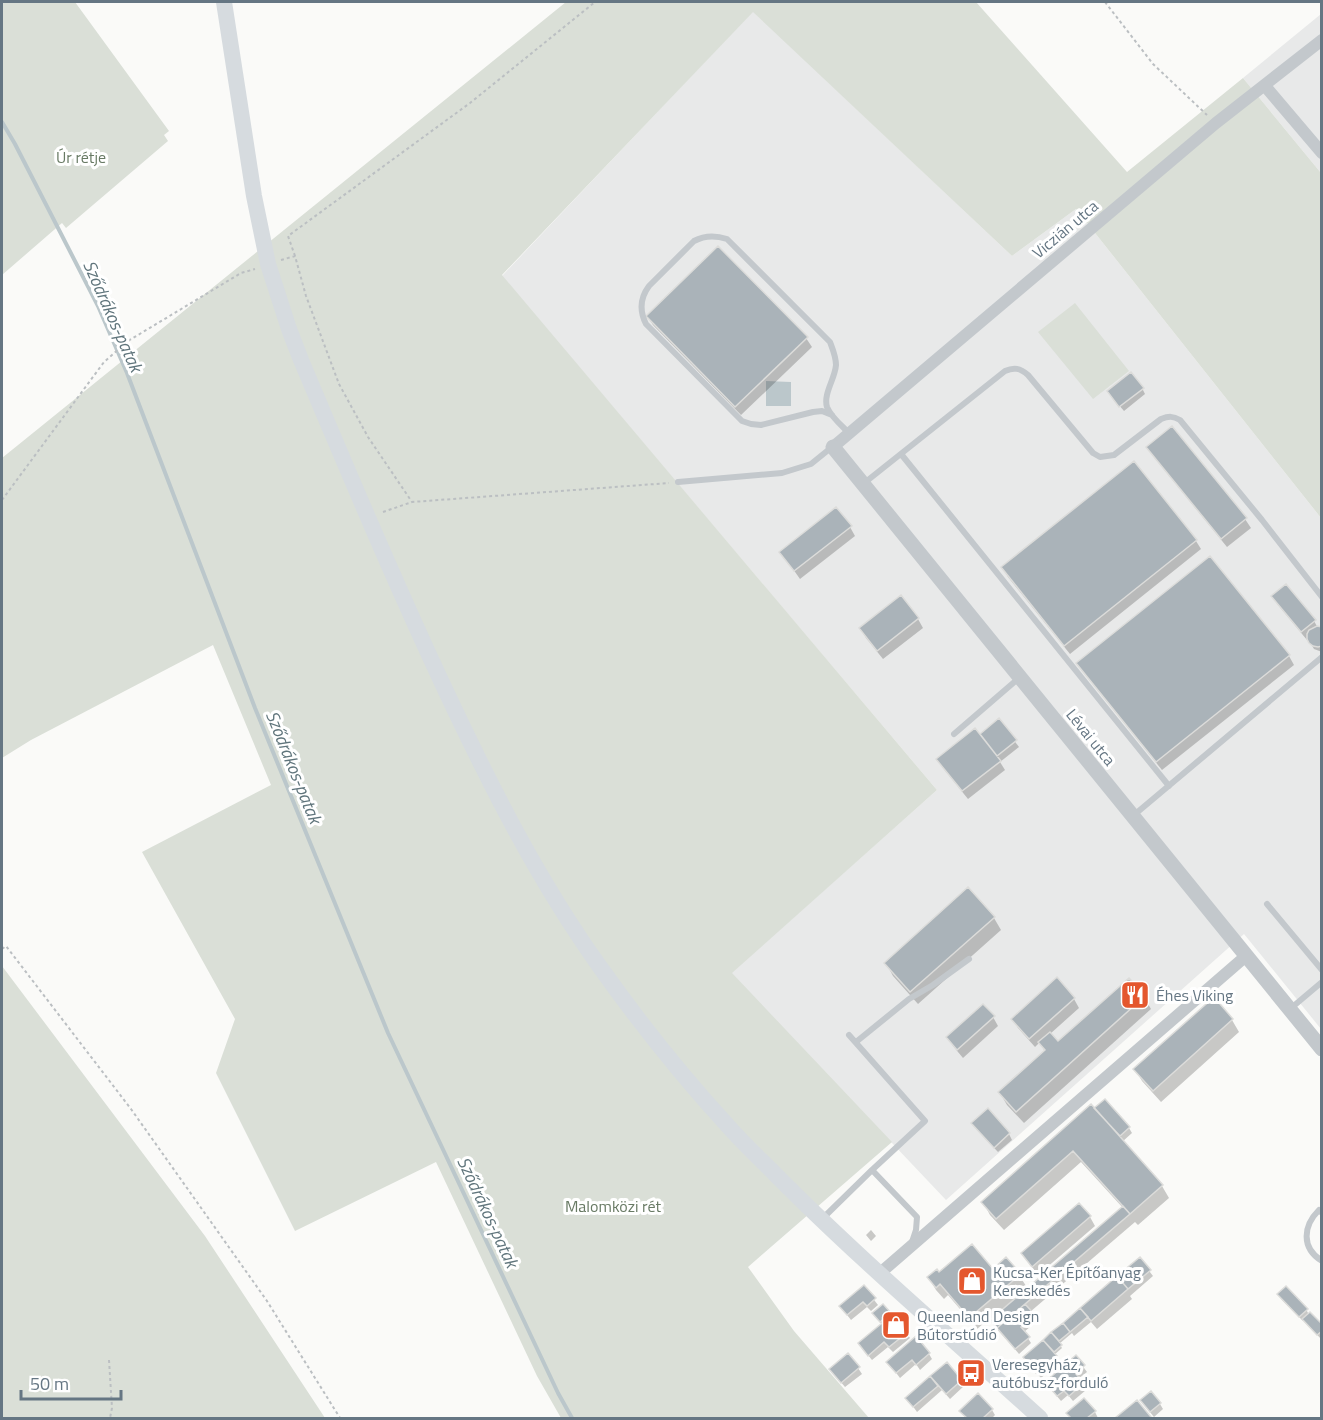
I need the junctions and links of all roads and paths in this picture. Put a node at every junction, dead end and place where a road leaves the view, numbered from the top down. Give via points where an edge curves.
1 (224, 2) edge
2 (595, 2) edge
3 (1105, 2) edge
4 (1322, 40) edge
5 (1265, 86) junction
6 (1216, 123) junction
7 (1322, 153) edge
8 (295, 256) junction
9 (268, 264) junction
10 (832, 416) junction
11 (849, 434) junction
12 (833, 447) junction
13 (901, 454) junction
14 (678, 482) joint
15 (863, 484) junction
16 (2, 500) edge
17 (412, 502) junction
18 (368, 517) junction
19 (1322, 597) edge
20 (1322, 657) edge
21 (1020, 678) junction
22 (954, 734) dead end
23 (1169, 786) junction
24 (1133, 816) junction
25 (1267, 904) dead end
26 (2, 949) edge
27 (1246, 956) junction
28 (969, 959) dead end
29 (1322, 970) edge
30 (1322, 982) edge
31 (1290, 1010) junction
32 (849, 1035) dead end
33 (856, 1042) junction
34 (1322, 1049) edge
35 (872, 1170) junction
36 (1322, 1213) edge
37 (821, 1220) junction
38 (911, 1246) junction
39 (1322, 1261) edge
40 (879, 1274) junction
41 (109, 1360) dead end
42 (110, 1419) edge
43 (340, 1419) edge
44 (1040, 1419) edge

1 - 9 main road
2 - 8 path via 470,103 288,236
3 - 6 path via 1153,64
4 - 5 street, Viczián utca
5 - 6 street, Viczián utca
5 - 7 street
6 - 11 street, Viczián utca
8 - 9 path
8 - 17 path via 339,384 368,437
9 - 16 path via 241,273 128,341 104,362
9 - 18 main road via 297,350
10 - 10 lane via 822,411 761,425 742,421 646,324 640,308 644,293 694,241 711,236 727,239 830,342 836,364 827,400
10 - 11 lane
11 - 12 street, Viczián utca
12 - 14 lane via 812,464 782,473
12 - 15 street, Lévai utca
13 - 15 lane
13 - 19 lane via 1011,369 1023,370 1100,457 1114,455 1161,419 1174,417
13 - 23 lane
14 - 17 path
15 - 21 street, Lévai utca
17 - 18 path
18 - 37 main road via 494,792 556,901 660,1047 728,1126
20 - 23 lane
21 - 22 lane
21 - 24 street, Lévai utca
23 - 24 lane
24 - 27 street, Lévai utca
25 - 29 lane
26 - 43 path via 6,946 131,1109 267,1301
27 - 31 street, Lévai utca
27 - 38 street
28 - 33 lane via 909,999
30 - 31 lane
31 - 34 street, Lévai utca
32 - 33 lane
33 - 35 lane via 925,1120
35 - 37 lane
35 - 38 lane via 917,1217
36 - 39 lane via 1319,1210 1313,1217 1306,1234 1311,1252
37 - 40 main road
38 - 40 street
40 - 44 main road
41 - 42 path

